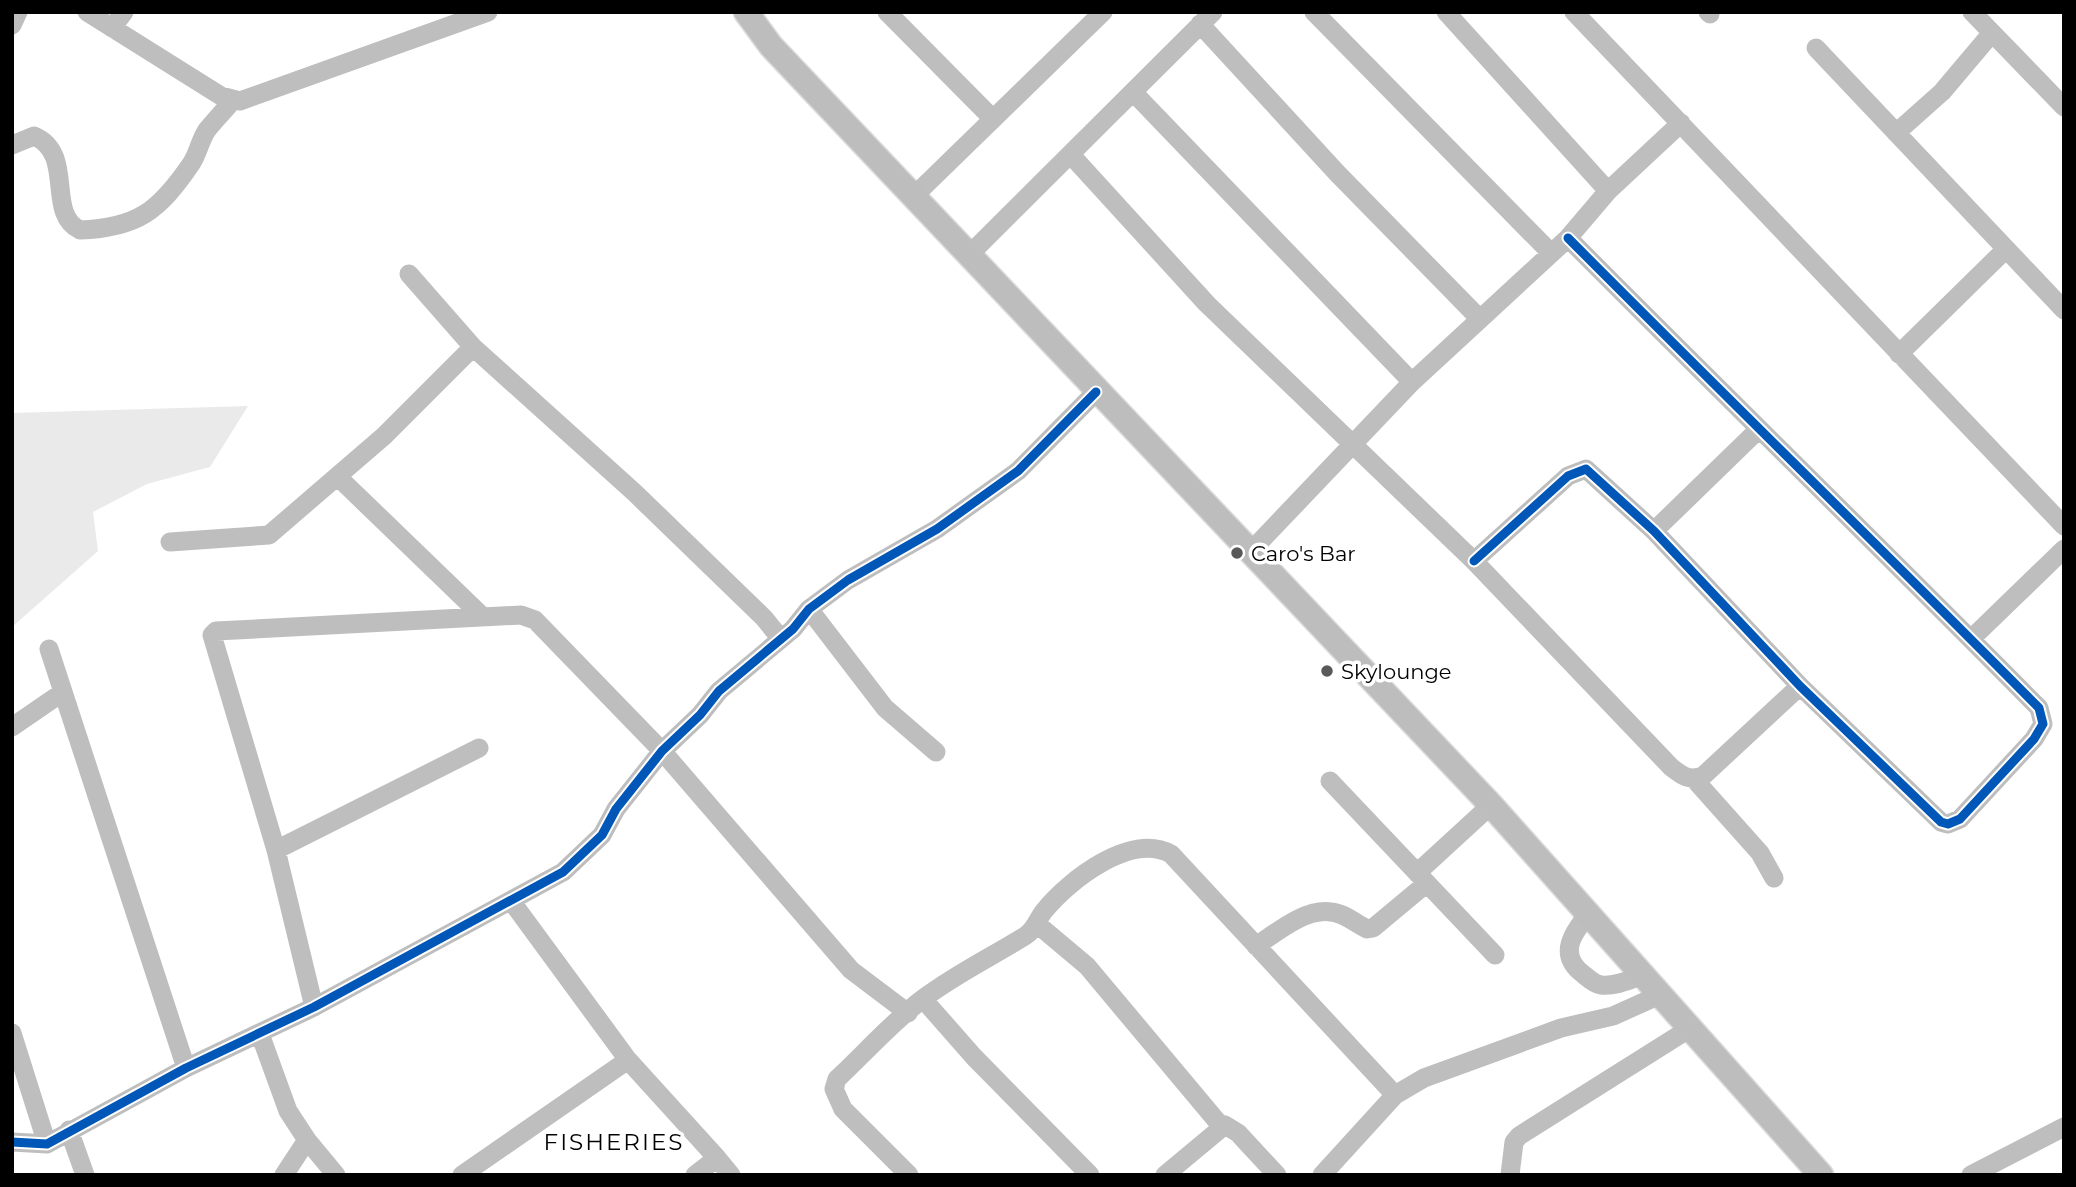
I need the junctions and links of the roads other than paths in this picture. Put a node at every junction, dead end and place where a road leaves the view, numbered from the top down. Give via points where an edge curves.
1 (18, 12) edge
2 (87, 12) edge
3 (430, 12) edge
4 (488, 12) edge
5 (746, 12) edge
6 (1103, 12) edge
7 (1314, 12) edge
8 (1446, 12) edge
9 (1574, 12) edge
10 (1972, 12) edge
11 (894, 15) edge
12 (1207, 18) edge
13 (118, 20) edge
14 (12, 25) edge
15 (447, 25) junction
16 (1991, 34) junction
17 (1816, 48) dead end
18 (1134, 93) junction
19 (232, 101) junction
20 (2064, 107) edge
21 (993, 119) junction
22 (1681, 123) junction
23 (1896, 133) junction
24 (12, 145) edge
25 (1071, 155) junction
26 (1608, 191) junction
27 (915, 196) junction
28 (1568, 238) junction
29 (2006, 250) junction
30 (971, 253) junction
31 (1551, 253) junction
32 (409, 274) dead end
33 (2064, 310) edge
34 (1479, 318) junction
35 (473, 347) junction
36 (1899, 354) junction
37 (1412, 382) junction
38 (1096, 392) junction
39 (1758, 430) junction
40 (1353, 444) junction
41 (338, 477) junction
42 (2064, 526) edge
43 (1654, 531) junction
44 (170, 542) dead end
45 (2064, 549) edge
46 (1251, 551) junction
47 (1474, 561) junction
48 (809, 609) junction
49 (482, 616) junction
50 (781, 639) junction
51 (1971, 639) junction
52 (48, 649) dead end
53 (1800, 686) junction
54 (63, 692) junction
55 (12, 727) edge
56 (479, 748) dead end
57 (662, 751) junction
58 (936, 752) dead end
59 (1694, 779) junction
60 (1330, 781) dead end
61 (1492, 805) junction
62 (276, 850) junction
63 (1422, 877) junction
64 (1774, 877) dead end
65 (512, 902) junction
66 (1589, 913) junction
67 (1037, 924) junction
68 (1256, 946) junction
69 (1495, 955) dead end
70 (1644, 975) junction
71 (1662, 994) junction
72 (923, 999) junction
73 (314, 1007) junction
74 (908, 1013) junction
75 (1692, 1027) junction
76 (12, 1033) edge
77 (260, 1034) junction
78 (628, 1060) junction
79 (186, 1068) junction
80 (1395, 1095) junction
81 (1221, 1126) junction
82 (2064, 1127) edge
83 (69, 1130) junction
84 (307, 1140) junction
85 (12, 1142) edge
86 (47, 1144) junction
87 (717, 1158) junction
88 (85, 1175) edge
89 (284, 1175) edge
90 (336, 1175) edge
91 (462, 1175) edge
92 (695, 1175) edge
93 (731, 1175) edge
94 (909, 1175) edge
95 (1090, 1175) edge
96 (1165, 1175) edge
97 (1277, 1175) edge
98 (1322, 1175) edge
99 (1510, 1175) edge
100 (1821, 1175) edge
101 (1971, 1175) edge

1 - 14 street
2 - 13 street
3 - 15 street
4 - 15 street
5 - 27 main road via 771,46
6 - 21 street
7 - 31 street
8 - 26 street
9 - 22 street
10 - 16 street
11 - 21 street
12 - 18 street
12 - 34 street via 1337,173
13 - 19 street
15 - 19 street
16 - 20 street
16 - 23 street via 1942,92
17 - 23 street
18 - 25 street
18 - 37 street
19 - 24 street via 206,131 191,164 167,195 134,222 116,227 75,228 63,206 55,154 49,144 34,136
21 - 27 street
22 - 26 street
22 - 36 street
23 - 29 street
25 - 30 street
25 - 40 street via 1207,304
26 - 28 street
27 - 30 main road
28 - 31 street
28 - 39 street
29 - 33 street
29 - 36 street
30 - 38 main road
31 - 34 street
32 - 35 street
34 - 37 street
35 - 41 street
35 - 50 street via 635,492
36 - 42 street
37 - 40 street
38 - 46 main road
38 - 48 street via 1018,471 937,529 848,580
39 - 43 street
39 - 51 street via 1849,514
40 - 46 street
40 - 47 street
41 - 44 street via 283,526 263,537
41 - 49 street
43 - 47 street via 1581,469
43 - 53 street
45 - 51 street
46 - 61 main road
47 - 59 street via 1671,767
48 - 50 street
48 - 58 street via 885,708
49 - 57 street via 521,615 535,620
49 - 62 street via 216,631 212,635
50 - 57 street via 719,691
51 - 53 street via 2039,708 2043,721 2034,740 1955,823 1931,816
52 - 54 street
53 - 59 street via 1703,776
54 - 55 street
54 - 79 street
56 - 62 street
57 - 65 street via 590,849 563,872
57 - 74 street via 851,970
59 - 64 street via 1760,853
60 - 63 street
61 - 63 street
61 - 66 main road
62 - 73 street
63 - 68 street via 1373,928 1330,911 1285,926
63 - 69 street
65 - 73 street
65 - 78 street
66 - 70 main road
66 - 70 street via 1569,943 1568,956 1576,968 1603,985
67 - 68 street via 1045,909 1082,873 1118,856 1158,847 1171,853
67 - 72 street via 1024,937
67 - 81 street via 1087,966
68 - 80 street
70 - 71 main road
71 - 75 main road
71 - 80 street via 1614,1016 1562,1028 1424,1078
72 - 74 street
72 - 95 street
73 - 77 street
74 - 94 street via 837,1079 834,1090 843,1109
75 - 99 street via 1519,1136 1514,1142
75 - 100 main road
76 - 86 street
77 - 79 street
77 - 84 street via 288,1111
78 - 87 street
78 - 91 street
79 - 83 street
80 - 98 street
81 - 96 street
81 - 97 street via 1238,1133
82 - 101 street
83 - 86 street
83 - 88 street
84 - 89 street
84 - 90 street
85 - 86 street
87 - 92 street
87 - 93 street

